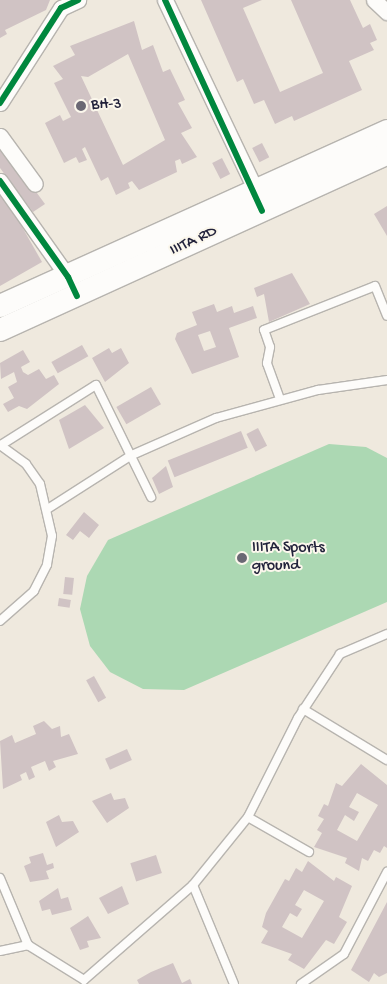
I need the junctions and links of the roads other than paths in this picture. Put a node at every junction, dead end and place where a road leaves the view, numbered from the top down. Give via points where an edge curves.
1 (78, 0) edge
2 (165, 0) edge
3 (374, 0) edge
4 (387, 12) edge
5 (0, 103) edge
6 (387, 131) edge
7 (0, 136) edge
8 (387, 154) edge
9 (0, 181) edge
10 (35, 184) dead end
11 (256, 193) junction
12 (68, 277) junction
13 (0, 306) edge
14 (387, 316) edge
15 (0, 330) edge
16 (387, 380) edge
17 (280, 399) junction
18 (0, 445) edge
19 (132, 455) junction
20 (150, 497) dead end
21 (49, 508) junction
22 (0, 620) edge
23 (387, 634) edge
24 (303, 709) junction
25 (387, 760) edge
26 (248, 817) junction
27 (309, 852) dead end
28 (387, 872) edge
29 (0, 878) edge
30 (193, 885) junction
31 (28, 945) junction
32 (0, 951) edge
33 (85, 982) edge
34 (234, 984) edge
35 (301, 984) edge

1 - 5 street via 61,8
2 - 11 street
3 - 4 street
6 - 11 main road, IIITA RD
7 - 10 street
8 - 15 main road, IIITA RD
9 - 12 street
11 - 12 main road, IIITA RD
12 - 13 main road, IIITA RD
14 - 17 lane via 375,286 264,330 270,347 267,363
16 - 17 lane
17 - 19 lane via 216,418
18 - 19 lane via 96,385
18 - 21 lane via 26,464
19 - 20 lane
19 - 21 lane
21 - 22 lane via 52,536 47,565 34,591
23 - 24 lane via 340,654
24 - 25 lane
24 - 26 lane
26 - 27 lane
26 - 30 lane
28 - 35 lane via 344,954
29 - 31 lane
30 - 33 lane
30 - 34 lane
31 - 32 lane
31 - 33 lane

